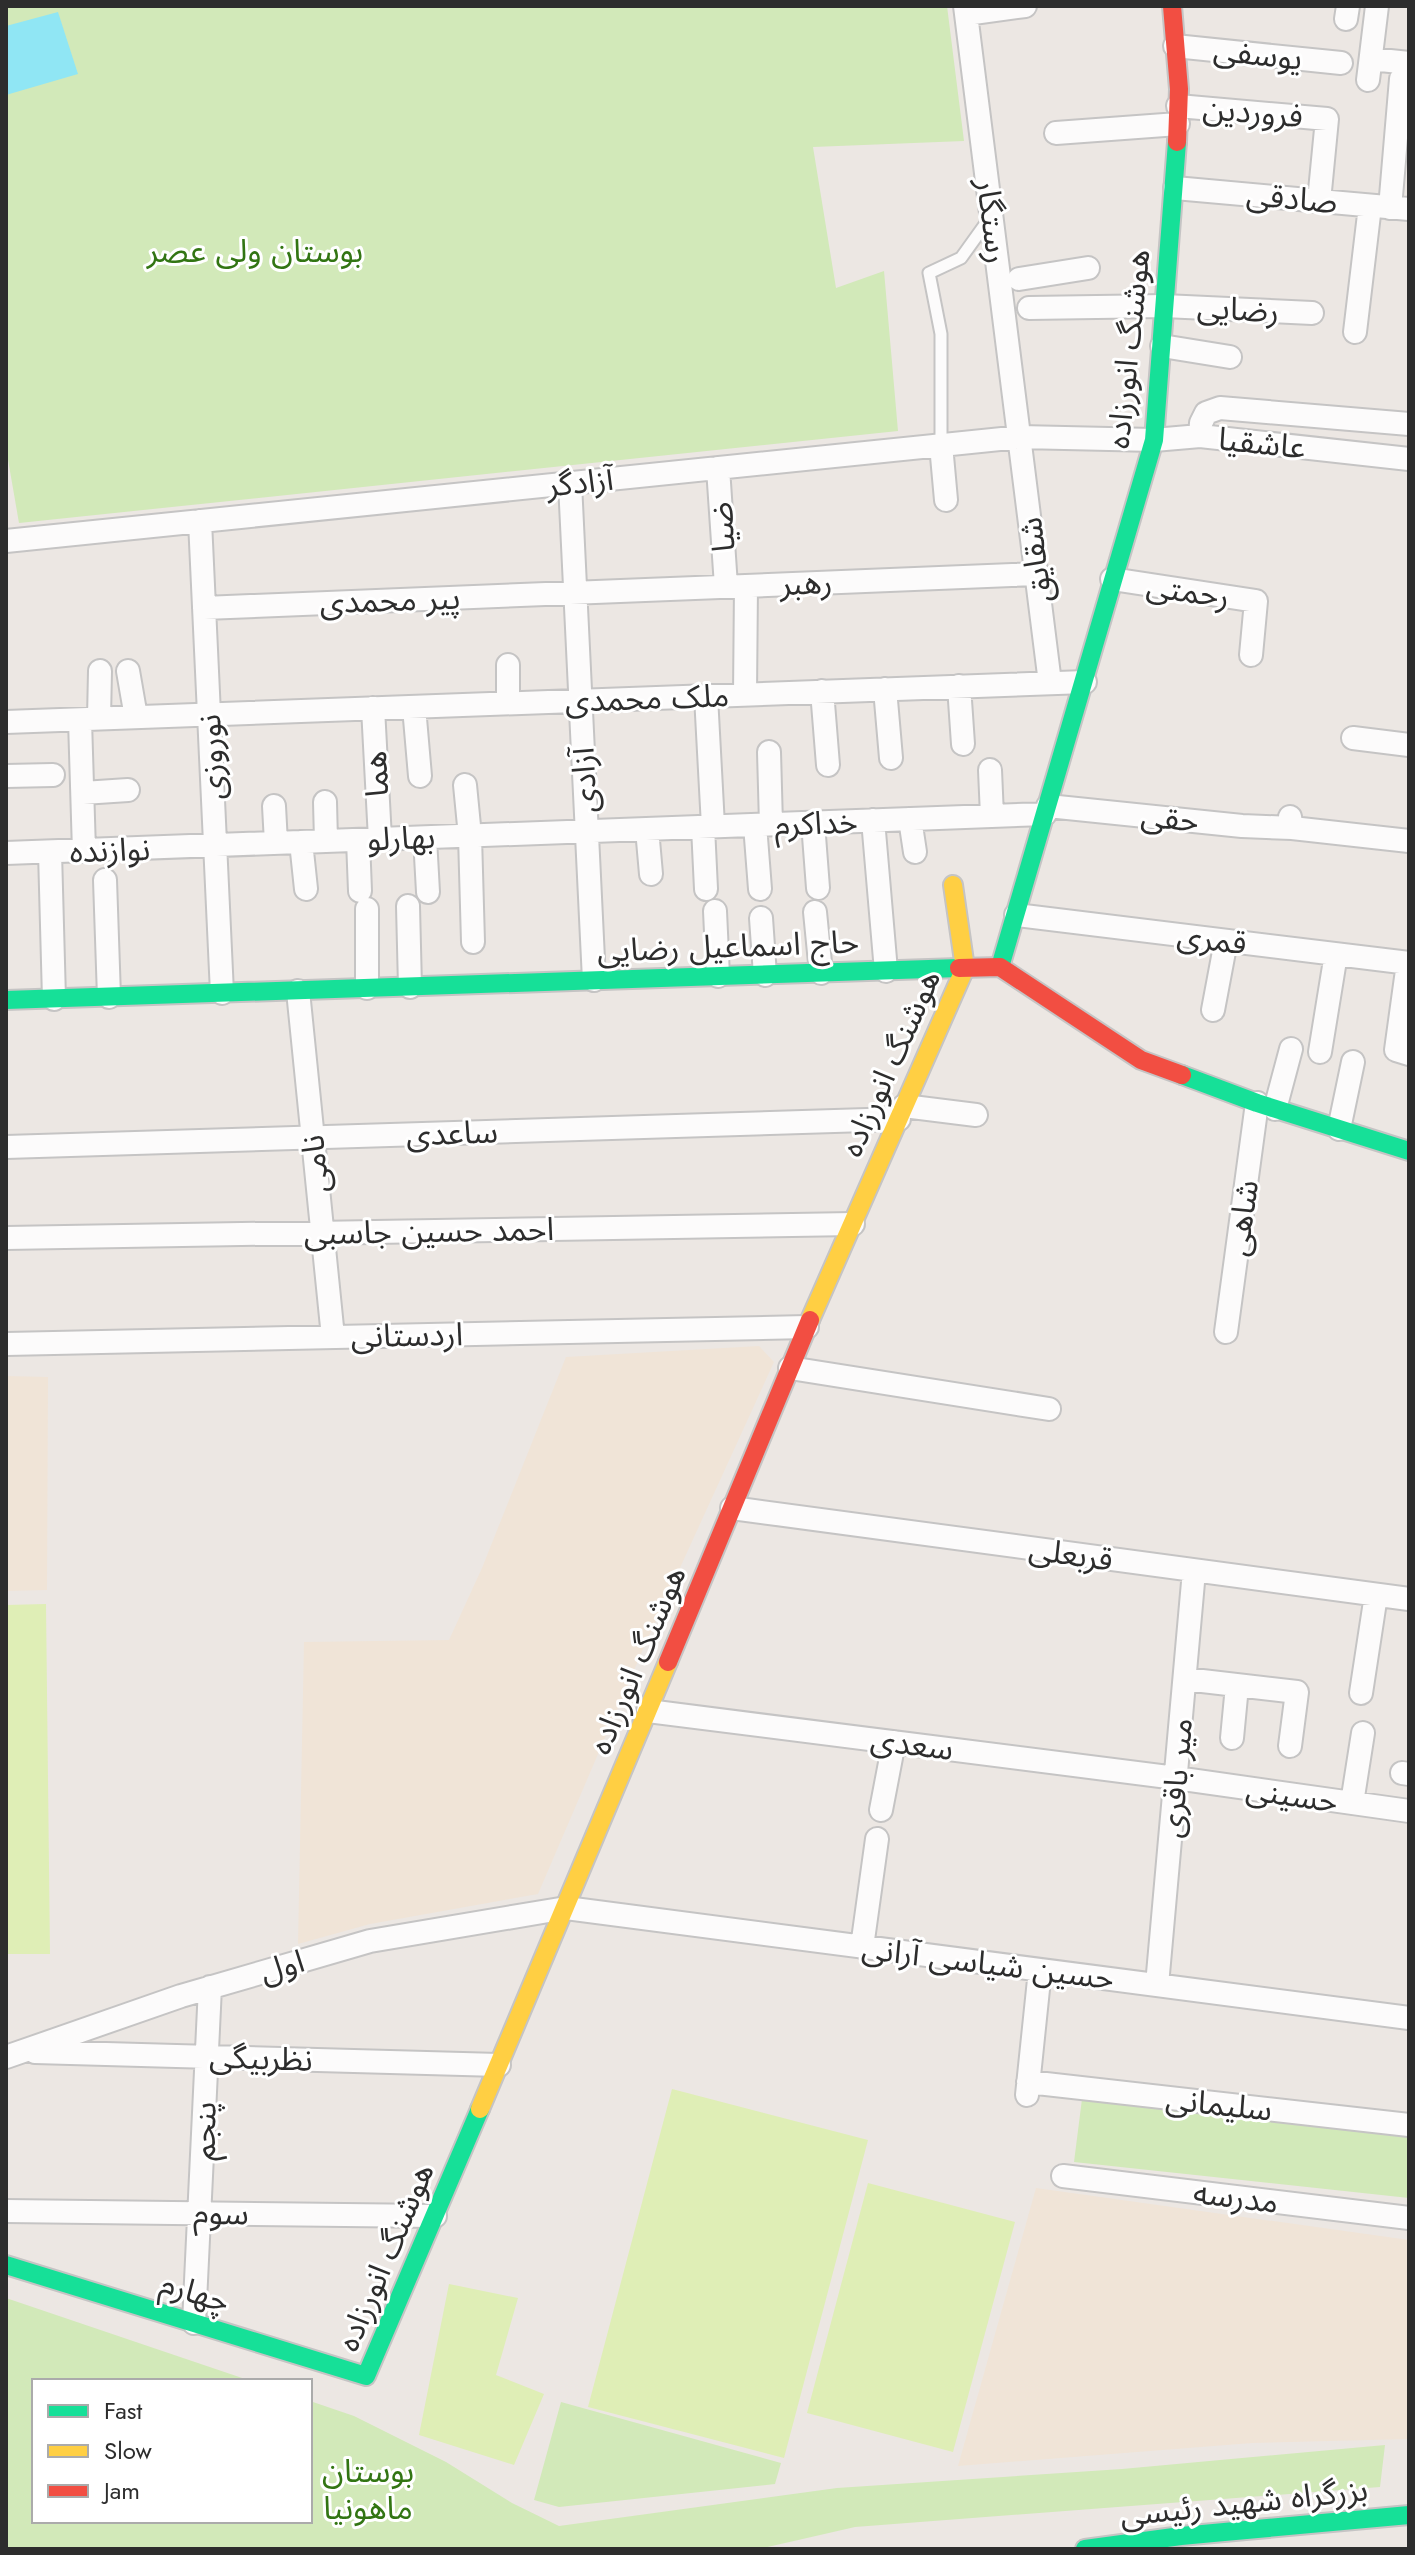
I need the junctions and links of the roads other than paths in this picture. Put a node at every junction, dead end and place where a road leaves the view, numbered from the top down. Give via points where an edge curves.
1 (1025, 6) edge
2 (1172, 6) edge
3 (1377, 6) edge
4 (966, 10) edge
5 (1175, 46) junction
6 (1341, 63) dead end
7 (1405, 71) edge
8 (1178, 115) junction
9 (1056, 133) dead end
10 (1175, 188) junction
11 (1319, 201) junction
12 (1390, 207) edge
13 (992, 215) junction
14 (1088, 268) dead end
15 (1045, 275) junction
16 (1019, 279) dead end
17 (1164, 306) junction
18 (1312, 313) dead end
19 (1355, 332) dead end
20 (1162, 346) junction
21 (1230, 357) dead end
22 (1409, 424) edge
23 (1200, 436) junction
24 (1020, 437) junction
25 (1154, 440) junction
26 (941, 445) junction
27 (1409, 459) edge
28 (718, 468) junction
29 (570, 483) junction
30 (946, 500) dead end
31 (200, 521) junction
32 (6, 541) edge
33 (1037, 574) junction
34 (1112, 579) junction
35 (736, 586) junction
36 (575, 593) junction
37 (204, 608) junction
38 (1251, 655) dead end
39 (508, 665) dead end
40 (100, 671) dead end
41 (128, 671) dead end
42 (1085, 682) junction
43 (1050, 683) junction
44 (959, 686) junction
45 (885, 689) junction
46 (822, 691) junction
47 (745, 694) junction
48 (706, 696) junction
49 (580, 700) junction
50 (508, 703) junction
51 (414, 707) junction
52 (373, 708) junction
53 (209, 714) junction
54 (136, 717) junction
55 (90, 719) junction
56 (6, 722) edge
57 (1353, 738) dead end
58 (963, 744) dead end
59 (1409, 745) edge
60 (769, 752) dead end
61 (891, 758) dead end
62 (828, 765) dead end
63 (990, 770) dead end
64 (53, 775) dead end
65 (6, 776) edge
66 (420, 776) dead end
67 (465, 785) dead end
68 (128, 790) dead end
69 (83, 793) junction
70 (325, 802) dead end
71 (274, 806) dead end
72 (1046, 810) junction
73 (992, 816) junction
74 (910, 819) junction
75 (873, 820) junction
76 (813, 823) junction
77 (763, 825) junction
78 (708, 827) junction
79 (647, 829) junction
80 (587, 831) junction
81 (470, 836) junction
82 (425, 838) junction
83 (369, 840) junction
84 (326, 841) junction
85 (1409, 841) edge
86 (301, 842) junction
87 (276, 843) junction
88 (215, 846) junction
89 (84, 851) junction
90 (50, 852) junction
91 (915, 852) dead end
92 (6, 853) edge
93 (651, 874) dead end
94 (105, 880) dead end
95 (953, 885) dead end
96 (818, 888) dead end
97 (306, 889) dead end
98 (706, 889) dead end
99 (760, 889) dead end
100 (428, 892) dead end
101 (408, 906) dead end
102 (715, 911) dead end
103 (815, 912) dead end
104 (1016, 915) junction
105 (761, 918) dead end
106 (1226, 941) junction
107 (473, 942) dead end
108 (1336, 954) junction
109 (1408, 963) edge
110 (1000, 967) junction
111 (965, 968) junction
112 (886, 971) junction
113 (821, 973) junction
114 (765, 975) junction
115 (718, 976) junction
116 (594, 980) junction
117 (410, 987) junction
118 (367, 988) junction
119 (298, 991) junction
120 (222, 993) junction
121 (109, 997) junction
122 (54, 999) junction
123 (6, 1000) edge
124 (1213, 1010) dead end
125 (1291, 1049) dead end
126 (1320, 1052) dead end
127 (1409, 1054) edge
128 (1353, 1062) dead end
129 (1266, 1106) junction
130 (902, 1112) junction
131 (976, 1115) dead end
132 (1339, 1129) junction
133 (312, 1137) junction
134 (6, 1147) edge
135 (1409, 1151) edge
136 (853, 1224) junction
137 (323, 1233) junction
138 (6, 1238) edge
139 (807, 1327) junction
140 (1226, 1332) dead end
141 (333, 1337) junction
142 (6, 1344) edge
143 (790, 1368) junction
144 (1049, 1409) dead end
145 (732, 1508) junction
146 (1194, 1571) junction
147 (1376, 1595) junction
148 (1409, 1599) edge
149 (1185, 1679) junction
150 (1237, 1686) junction
151 (1361, 1693) dead end
152 (648, 1711) junction
153 (1363, 1733) dead end
154 (1232, 1738) dead end
155 (894, 1742) junction
156 (1290, 1746) dead end
157 (1176, 1778) junction
158 (1352, 1803) junction
159 (881, 1810) dead end
160 (1409, 1811) edge
161 (877, 1839) dead end
162 (566, 1908) junction
163 (862, 1947) junction
164 (1040, 1970) junction
165 (1157, 1985) junction
166 (210, 1987) junction
167 (1409, 2018) edge
168 (11, 2053) edge
169 (205, 2057) junction
170 (499, 2065) junction
171 (1409, 2125) edge
172 (1063, 2176) dead end
173 (6, 2211) edge
174 (201, 2213) junction
175 (435, 2216) junction
176 (1409, 2218) edge
177 (6, 2265) edge
178 (194, 2323) junction
179 (366, 2376) joint
180 (1409, 2515) edge
181 (1085, 2549) edge

1 - 4 street
2 - 5 main road, هوشنگ انورزاده
3 - 7 street via 1370,69
4 - 13 street, رستگار
5 - 6 street, یوسفی
5 - 8 main road, هوشنگ انورزاده
7 - 12 street
8 - 9 street, فروردین
8 - 10 main road, هوشنگ انورزاده
8 - 11 street, فروردین via 1327,119
10 - 11 street, صادقی
10 - 17 main road, هوشنگ انورزاده
11 - 12 street, صادقی
12 - 19 street
13 - 24 street, رستگار
13 - 26 lane via 961,258 929,273 941,334
14 - 15 street
15 - 16 street
15 - 17 street, رضایی via 1040,308
17 - 18 street, رضایی
17 - 20 main road, هوشنگ انورزاده
20 - 21 street
20 - 25 main road, هوشنگ انورزاده
22 - 23 street, عاشقیا via 1220,408 1206,413
23 - 25 street, آزادگر
23 - 27 street, عاشقیا
24 - 25 street, آزادگر
24 - 26 street, آزادگر
24 - 33 street, شقایق
25 - 34 main road, هوشنگ انورزاده
26 - 28 street, آزادگر
26 - 30 street
28 - 29 street, آزادگر
28 - 35 street, ضیا
29 - 31 street, آزادگر
29 - 36 street, آزادی
31 - 32 street, آزادگر
31 - 37 street, نوروزی
33 - 35 street, رهبر
33 - 43 street, شقایق
34 - 38 street, رحمتی via 1256,601
34 - 42 main road, هوشنگ انورزاده
35 - 36 street, رهبر
35 - 47 street, ضیا
36 - 37 street, پیر محمدی
36 - 49 street, آزادی
37 - 53 street, نوروزی
39 - 50 street
40 - 55 street
41 - 54 street
42 - 43 street, ملک محمدی
42 - 72 main road, هوشنگ انورزاده
43 - 44 street, ملک محمدی
44 - 45 street, ملک محمدی
44 - 58 street
45 - 46 street, ملک محمدی
45 - 61 street
46 - 47 street, ملک محمدی
46 - 62 street
47 - 48 street, ملک محمدی
48 - 49 street, ملک محمدی
48 - 78 street
49 - 50 street, ملک محمدی
49 - 80 street, آزادی
50 - 51 street, ملک محمدی
51 - 52 street, ملک محمدی
51 - 66 street
52 - 53 street, ملک محمدی
52 - 83 street, هما
53 - 54 street, ملک محمدی
53 - 88 street, نوروزی
54 - 55 street, ملک محمدی
55 - 56 street, ملک محمدی
55 - 69 street
57 - 59 street
60 - 77 street
63 - 73 street
64 - 65 street
67 - 81 street
68 - 69 street
69 - 89 street
70 - 84 street
71 - 87 street
72 - 73 street, خداکرم
72 - 85 street, حقی via 1242,826 1291,823
72 - 104 main road, هوشنگ انورزاده
73 - 74 street, خداکرم
74 - 75 street, خداکرم
74 - 91 street
75 - 76 street, خداکرم
75 - 112 street
76 - 77 street, خداکرم
76 - 96 street
77 - 78 street, خداکرم
77 - 99 street
78 - 79 street, خداکرم
78 - 98 street
79 - 80 street, خداکرم
79 - 93 street
80 - 81 street, بهارلو
80 - 116 street, آزادی
81 - 82 street, بهارلو
81 - 107 street
82 - 83 street, بهارلو
82 - 100 street
83 - 84 street, بهارلو
83 - 118 street, هما via 364,900
84 - 86 street, بهارلو
86 - 87 street, بهارلو
86 - 97 street
87 - 88 street, بهارلو
88 - 89 street, نوازنده
88 - 120 street, نوروزی
89 - 90 street, نوازنده
90 - 92 street, نوازنده
90 - 122 street
94 - 121 street
95 - 111 main road
101 - 117 street
102 - 115 street
103 - 113 street
104 - 106 street, قمری
104 - 110 main road, هوشنگ انورزاده
105 - 114 street
106 - 108 street, قمری
106 - 124 street
108 - 109 street, قمری
108 - 126 street
109 - 127 street via 1396,1050
110 - 111 main road, حاج اسماعیل رضایی
110 - 129 main road via 1141,1060
111 - 112 main road, حاج اسماعیل رضایی
111 - 130 main road, هوشنگ انورزاده
112 - 113 main road, حاج اسماعیل رضایی
113 - 114 main road, حاج اسماعیل رضایی
114 - 115 main road, حاج اسماعیل رضایی
115 - 116 main road, حاج اسماعیل رضایی
116 - 117 main road, حاج اسماعیل رضایی
117 - 118 main road, حاج اسماعیل رضایی
118 - 119 main road, حاج اسماعیل رضایی
119 - 120 main road, حاج اسماعیل رضایی
119 - 133 street, نامی
120 - 121 main road, حاج اسماعیل رضایی
121 - 122 main road, حاج اسماعیل رضایی
122 - 123 main road, حاج اسماعیل رضایی
125 - 129 street, شاهی
128 - 132 street
129 - 132 main road
129 - 140 street, شاهی
130 - 131 street, ساعدی
130 - 133 street, ساعدی
130 - 136 main road, هوشنگ انورزاده
132 - 135 main road
133 - 134 street, ساعدی
133 - 137 street, نامی
136 - 137 street, احمد حسین جاسبی
136 - 139 main road, هوشنگ انورزاده
137 - 138 street, احمد حسین جاسبی
137 - 141 street, نامی
139 - 141 street, اردستانی
139 - 143 main road, هوشنگ انورزاده
141 - 142 street, اردستانی
143 - 144 street
143 - 145 main road, هوشنگ انورزاده
145 - 146 street, قربعلی
145 - 152 main road, هوشنگ انورزاده
146 - 147 street, قربعلی
146 - 149 street, میر باقری
147 - 148 street, قربعلی
147 - 151 street
149 - 150 street
149 - 157 street, میر باقری
150 - 154 street
150 - 156 street via 1297,1692
152 - 155 street, سعدی
152 - 162 main road, هوشنگ انورزاده
153 - 158 street
155 - 157 street, سعدی
155 - 159 street
157 - 158 street, حسینی
157 - 165 street, میر باقری
158 - 160 street, حسینی
161 - 163 street
162 - 163 street, حسین شیاسی آرانی
162 - 166 street, اول via 370,1941
162 - 170 main road, هوشنگ انورزاده
163 - 164 street, حسین شیاسی آرانی
164 - 165 street, حسین شیاسی آرانی
164 - 171 street, سلیمانی via 1028,2088
165 - 167 street, حسین شیاسی آرانی
166 - 168 street, اول
166 - 169 street, پنجم
168 - 169 street, نظربیگی
169 - 170 street, نظربیگی
169 - 174 street, پنجم
170 - 175 main road, هوشنگ انورزاده
172 - 176 street, مدرسه
173 - 174 street, سوم
174 - 175 street, سوم
174 - 178 street, پنجم
175 - 179 main road, هوشنگ انورزاده
177 - 178 main road, چهارم
178 - 179 main road, چهارم
180 - 181 main road, بزرگراه شهید رئیسی

